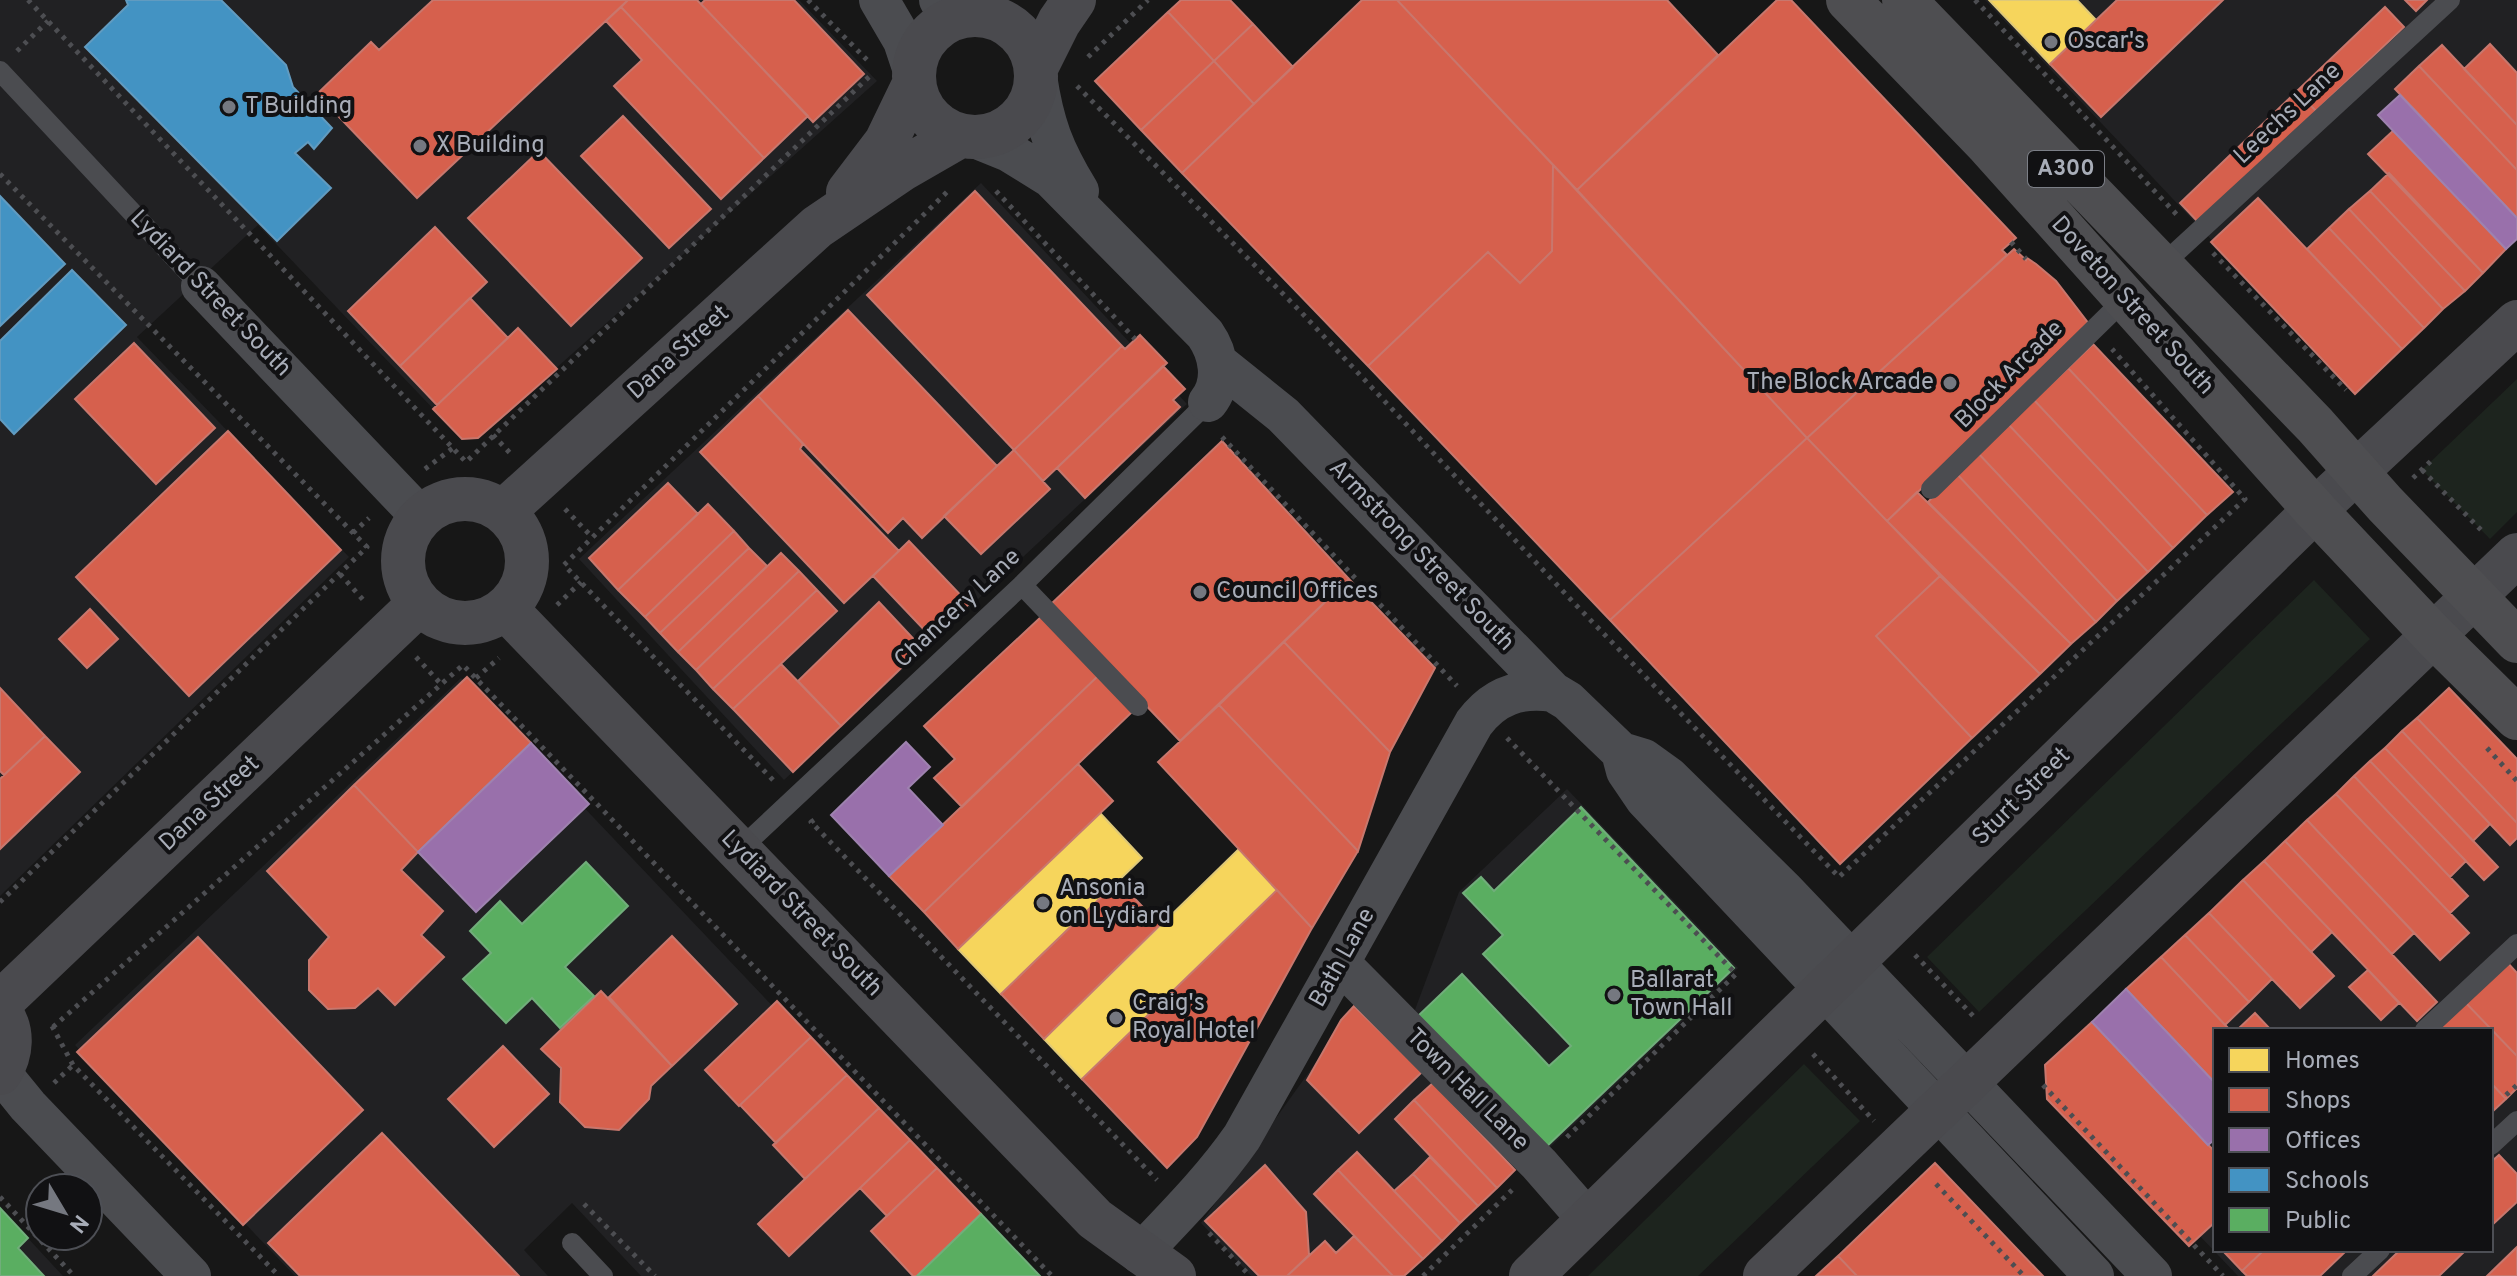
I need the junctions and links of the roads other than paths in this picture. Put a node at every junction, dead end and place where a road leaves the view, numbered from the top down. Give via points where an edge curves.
1 (879, 0) edge
2 (1074, 0) edge
3 (1848, 0) edge
4 (1904, 0) edge
5 (2450, 0) edge
6 (975, 7) edge
7 (0, 71) edge
8 (1055, 71) junction
9 (914, 79) junction
10 (966, 136) junction
11 (1101, 226) junction
12 (817, 227) junction
13 (2161, 266) junction
14 (201, 286) joint
15 (2126, 298) junction
16 (2517, 322) edge
17 (1211, 348) junction
18 (1213, 418) joint
19 (2355, 472) junction
20 (1931, 489) dead end
21 (2315, 510) junction
22 (504, 511) junction
23 (421, 517) junction
24 (2503, 547) edge
25 (1022, 585) junction
26 (2475, 597) junction
27 (419, 604) junction
28 (506, 609) junction
29 (2434, 636) junction
30 (2517, 641) edge
31 (1553, 692) junction
32 (1138, 706) dead end
33 (2517, 718) edge
34 (739, 850) junction
35 (2517, 944) edge
36 (1341, 964) junction
37 (1838, 975) junction
38 (0, 1003) edge
39 (0, 1011) edge
40 (2427, 1028) edge
41 (0, 1073) edge
42 (1952, 1096) junction
43 (2517, 1121) edge
44 (2493, 1143) edge
45 (1588, 1220) junction
46 (572, 1243) dead end
47 (2378, 1252) edge
48 (1142, 1269) edge
49 (191, 1276) edge
50 (603, 1276) edge
51 (1531, 1276) edge
52 (1765, 1276) edge
53 (2094, 1276) edge
54 (2152, 1276) edge
55 (2352, 1276) edge

1 - 9 street via 903,41
2 - 8 street via 1059,22
3 - 15 highway, Doveton Street South / A300
4 - 13 highway, Doveton Street South / A300
5 - 13 lane, Leechs Lane
6 - 8 street via 1017,31
6 - 9 street via 931,33 917,57
7 - 14 lane, Lydiard Street South
8 - 10 street via 1017,121 996,134
8 - 11 street, Armstrong Street South via 1042,112 1051,139
9 - 10 street via 929,117
9 - 12 street, Dana Street via 875,159
10 - 11 street, Armstrong Street South via 1041,170
10 - 12 street, Dana Street via 901,170
11 - 17 street, Armstrong Street South
12 - 22 street, Dana Street
13 - 19 highway, Doveton Street South / A300
14 - 23 street, Lydiard Street South
15 - 20 lane, Block Arcade
15 - 21 highway, Doveton Street South / A300
16 - 19 street, Sturt Street
17 - 18 street via 1218,385
17 - 31 street, Armstrong Street South
18 - 25 lane, Chancery Lane
19 - 21 street, Sturt Street
19 - 26 highway, A300
21 - 29 highway, A300
21 - 37 street, Sturt Street
22 - 23 street via 462,498 439,504
22 - 28 street via 522,533 528,560 523,587
23 - 27 street via 402,560 406,584
24 - 26 street
25 - 32 lane
25 - 34 lane, Chancery Lane
26 - 29 street
26 - 30 highway, A300
27 - 28 street via 439,619 462,624 486,621
27 - 38 street, Dana Street
28 - 34 street, Lydiard Street South
29 - 33 highway, A300
29 - 42 street
31 - 36 street, Bath Lane via 1503,696 1474,723
31 - 37 street, Armstrong Street South via 1621,752 1626,771 1645,799
34 - 48 street, Lydiard Street South
35 - 40 lane
36 - 45 street, Town Hall Lane
36 - 48 street, Bath Lane via 1242,1137
37 - 42 street, Armstrong Street South
37 - 45 street, Sturt Street
39 - 41 street via 11,1041
41 - 49 street
42 - 52 street
42 - 53 street
42 - 54 street
43 - 44 lane
45 - 51 street, Sturt Street
46 - 50 lane
47 - 55 lane

